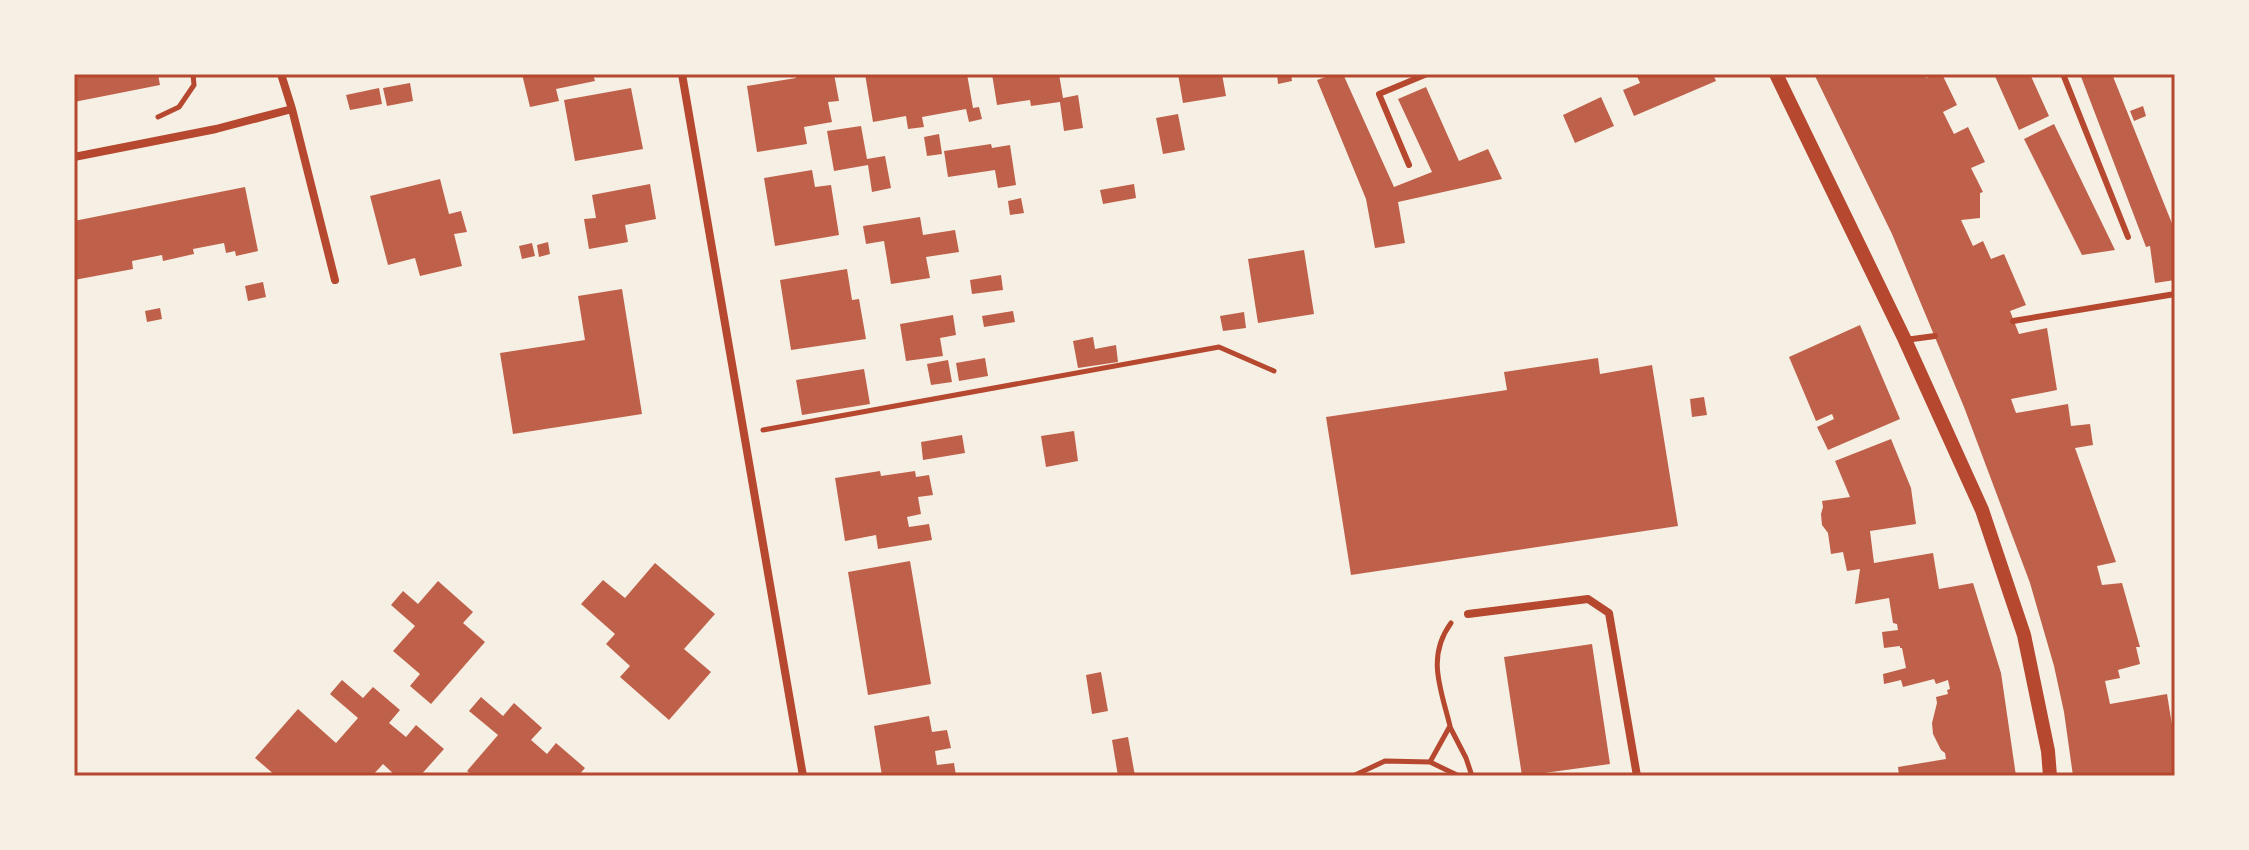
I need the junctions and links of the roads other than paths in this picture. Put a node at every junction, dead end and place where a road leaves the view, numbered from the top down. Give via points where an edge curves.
1 (281, 74) edge
2 (682, 74) edge
3 (1427, 74) edge
4 (1776, 74) edge
5 (2063, 74) edge
6 (292, 109) junction
7 (74, 157) edge
8 (1409, 165) dead end
9 (2128, 237) dead end
10 (335, 280) dead end
11 (2175, 294) edge
12 (2013, 321) dead end
13 (1935, 336) dead end
14 (1905, 340) junction
15 (1468, 614) road end
16 (803, 776) edge
17 (1637, 776) edge
18 (2050, 776) edge

1 - 6 street
2 - 16 street
3 - 8 lane via 1379,94
4 - 14 street
5 - 9 lane
6 - 7 street
6 - 10 street
11 - 12 lane
13 - 14 lane
14 - 18 street via 1982,510 2024,635
15 - 17 street via 1588,599 1609,613

